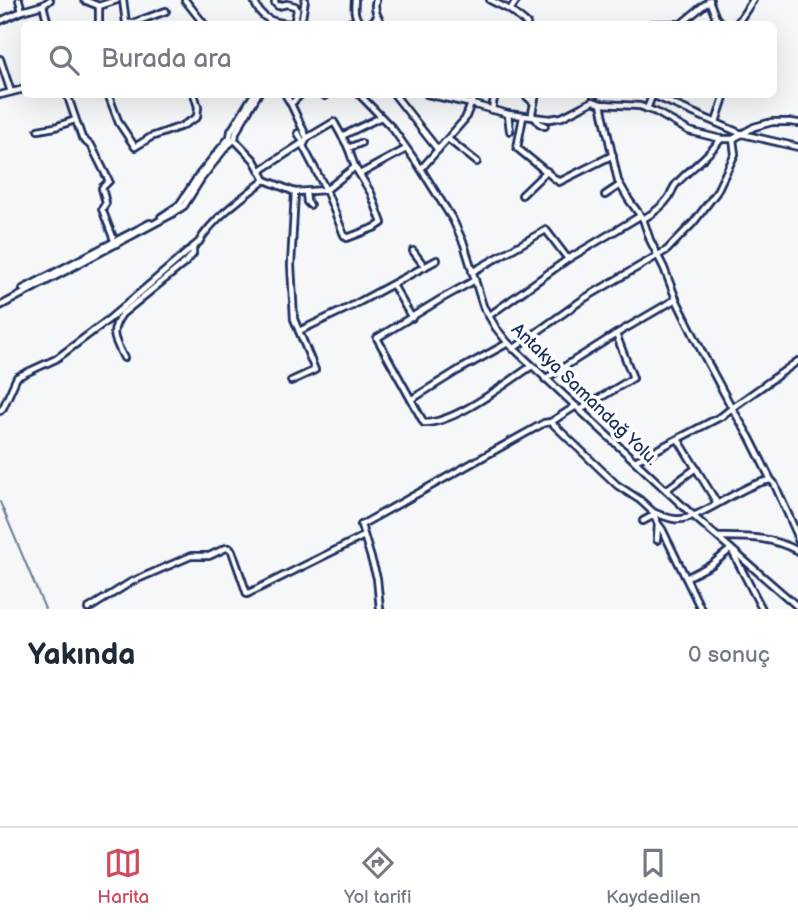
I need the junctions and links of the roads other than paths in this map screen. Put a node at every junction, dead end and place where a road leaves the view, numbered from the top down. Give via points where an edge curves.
1 (19, 0) edge
2 (50, 0) edge
3 (84, 0) edge
4 (117, 0) edge
5 (122, 0) edge
6 (185, 0) edge
7 (254, 0) edge
8 (275, 0) edge
9 (305, 0) edge
10 (355, 0) edge
11 (376, 0) edge
12 (491, 0) edge
13 (517, 0) edge
14 (710, 0) edge
15 (753, 0) edge
16 (92, 1) edge
17 (43, 5) junction
18 (99, 6) junction
19 (166, 10) dead end
20 (510, 10) junction
21 (22, 11) junction
22 (377, 17) junction
23 (357, 20) joint
24 (0, 21) edge
25 (47, 21) edge
26 (99, 21) edge
27 (126, 21) edge
28 (138, 21) edge
29 (202, 21) edge
30 (272, 21) edge
31 (295, 21) edge
32 (302, 21) edge
33 (354, 21) edge
34 (373, 21) edge
35 (380, 21) edge
36 (523, 21) edge
37 (685, 21) edge
38 (720, 21) edge
39 (739, 21) edge
40 (0, 59) edge
41 (21, 90) edge
42 (11, 92) junction
43 (0, 95) edge
44 (68, 98) edge
45 (110, 98) edge
46 (195, 98) edge
47 (253, 98) edge
48 (287, 98) edge
49 (297, 98) edge
50 (363, 98) edge
51 (397, 98) edge
52 (445, 98) edge
53 (474, 98) edge
54 (493, 98) edge
55 (591, 98) edge
56 (596, 98) edge
57 (650, 98) edge
58 (658, 98) edge
59 (722, 98) edge
60 (531, 101) edge
61 (291, 104) junction
62 (472, 104) junction
63 (601, 104) junction
64 (647, 109) junction
65 (492, 110) junction
66 (508, 114) junction
67 (381, 117) junction
68 (523, 117) junction
69 (534, 118) junction
70 (75, 120) junction
71 (716, 122) junction
72 (798, 123) edge
73 (545, 126) dead end
74 (38, 130) dead end
75 (510, 131) dead end
76 (298, 133) dead end
77 (742, 134) junction
78 (342, 136) junction
79 (232, 138) junction
80 (448, 139) junction
81 (721, 139) junction
82 (733, 139) junction
83 (305, 141) junction
84 (361, 143) dead end
85 (798, 147) edge
86 (348, 148) junction
87 (406, 149) junction
88 (438, 150) junction
89 (612, 155) junction
90 (477, 162) dead end
91 (355, 167) junction
92 (421, 169) junction
93 (261, 170) junction
94 (547, 171) junction
95 (360, 174) junction
96 (265, 180) junction
97 (620, 185) junction
98 (326, 190) junction
99 (295, 192) junction
100 (306, 192) junction
101 (522, 195) dead end
102 (605, 195) dead end
103 (310, 205) dead end
104 (641, 217) junction
105 (114, 240) junction
106 (193, 247) junction
107 (414, 251) dead end
108 (658, 255) junction
109 (568, 259) junction
110 (437, 260) dead end
111 (425, 267) junction
112 (472, 272) junction
113 (475, 280) junction
114 (393, 285) junction
115 (23, 289) dead end
116 (676, 299) junction
117 (0, 306) edge
118 (490, 315) junction
119 (412, 318) junction
120 (299, 331) junction
121 (616, 334) junction
122 (508, 343) junction
123 (513, 349) junction
124 (124, 358) dead end
125 (798, 360) edge
126 (532, 366) junction
127 (545, 379) junction
128 (291, 381) dead end
129 (412, 399) junction
130 (578, 408) junction
131 (732, 408) junction
132 (0, 411) edge
133 (551, 422) junction
134 (678, 439) junction
135 (635, 461) junction
136 (696, 468) junction
137 (771, 480) junction
138 (666, 490) junction
139 (718, 503) junction
140 (653, 514) junction
141 (694, 516) junction
142 (643, 521) dead end
143 (657, 524) junction
144 (798, 534) edge
145 (364, 536) junction
146 (717, 537) junction
147 (657, 540) dead end
148 (798, 540) edge
149 (731, 549) junction
150 (798, 549) edge
151 (686, 578) junction
152 (798, 607) edge
153 (760, 608) edge
154 (88, 609) edge
155 (380, 609) edge
156 (701, 609) edge

1 - 21 street
2 - 17 street
3 - 16 street
4 - 18 street
5 - 27 street
6 - 29 street
7 - 30 street
8 - 31 street via 278,6 295,6
9 - 32 street
10 - 23 street
11 - 22 street
12 - 20 street
13 - 20 street
14 - 37 street
14 - 38 street
15 - 39 street
16 - 18 street
17 - 21 street
17 - 25 street
18 - 26 street
19 - 28 street
20 - 36 street
21 - 24 street
22 - 34 street
22 - 35 street
23 - 33 street
40 - 42 street
41 - 42 street
42 - 43 street
44 - 70 street
45 - 46 street via 135,147 197,117
47 - 79 street via 231,131
48 - 61 street
49 - 61 street
50 - 67 street, Antakya Samandağ Yolu.
51 - 88 street
52 - 62 street
53 - 62 street
54 - 65 street
55 - 69 street via 562,117
56 - 63 street
57 - 64 street
58 - 71 street
59 - 71 street
60 - 69 street
61 - 83 street
62 - 65 street
62 - 80 street
63 - 64 street
63 - 89 street
64 - 81 street via 689,131
65 - 66 street
66 - 68 street
66 - 75 street
67 - 78 street
67 - 87 street, Antakya Samandağ Yolu.
68 - 69 street
68 - 94 street via 517,148
69 - 73 street
70 - 74 street
70 - 105 street via 109,181 102,188 106,203 102,209
71 - 77 street
72 - 77 street via 772,122
76 - 83 street
77 - 82 street
77 - 85 street
78 - 83 street via 334,122
78 - 86 street
79 - 93 street
79 - 105 street via 179,205
79 - 117 street via 184,206
80 - 88 street
80 - 90 street
81 - 82 street
81 - 104 street via 674,186 662,205
82 - 108 street via 735,154 716,193 694,222
83 - 93 street
83 - 98 street via 303,146
84 - 86 street
86 - 91 street
87 - 92 street, Antakya Samandağ Yolu.
87 - 95 street
88 - 92 street
89 - 94 street via 559,182
89 - 97 street
91 - 95 street
91 - 98 street
92 - 112 street, Antakya Samandağ Yolu. via 453,220
93 - 96 street
94 - 101 street
95 - 98 street via 382,223 376,227 347,238
96 - 99 street
96 - 106 street
97 - 102 street
97 - 104 street
98 - 100 street
99 - 100 street
99 - 120 street via 291,265 294,319
100 - 103 street
104 - 108 street
104 - 109 street
105 - 115 street
106 - 124 street via 186,262 122,314 115,325 113,333
106 - 132 street via 56,359 17,377
107 - 111 street
108 - 116 street
108 - 123 street via 585,298
109 - 112 street via 546,230
109 - 118 street
110 - 111 street
111 - 114 street
112 - 113 street, Antakya Samandağ Yolu.
113 - 118 street, Antakya Samandağ Yolu.
113 - 119 street
114 - 119 street
114 - 120 street
116 - 121 street
116 - 131 street
118 - 122 street, Antakya Samandağ Yolu.
119 - 129 street via 377,338
120 - 128 street via 315,370
121 - 127 street
121 - 130 street via 633,378
122 - 123 street, Antakya Samandağ Yolu.
122 - 129 street
123 - 126 street, Antakya Samandağ Yolu.
125 - 131 street
126 - 127 street, Antakya Samandağ Yolu.
126 - 129 street via 470,406 433,423 424,423
127 - 130 street, Antakya Samandağ Yolu.
130 - 133 street
130 - 135 street, Antakya Samandağ Yolu.
131 - 134 street
131 - 137 street
133 - 140 street
133 - 145 street via 361,525
134 - 135 street
134 - 136 street
135 - 138 street, Antakya Samandağ Yolu.
136 - 138 street
136 - 139 street
137 - 139 street
137 - 144 street
138 - 141 street, Antakya Samandağ Yolu.
139 - 141 street
140 - 141 street via 674,519
140 - 142 street
140 - 143 street
141 - 146 street, Antakya Samandağ Yolu.
143 - 147 street
143 - 151 street
144 - 148 street
145 - 154 street via 247,594 232,551 226,548 209,556 191,556 131,582
145 - 155 street via 377,578
146 - 149 street, Antakya Samandağ Yolu.
146 - 150 street via 756,537
149 - 151 street
149 - 152 street, Antakya Samandağ Yolu.
149 - 153 street
151 - 156 street

